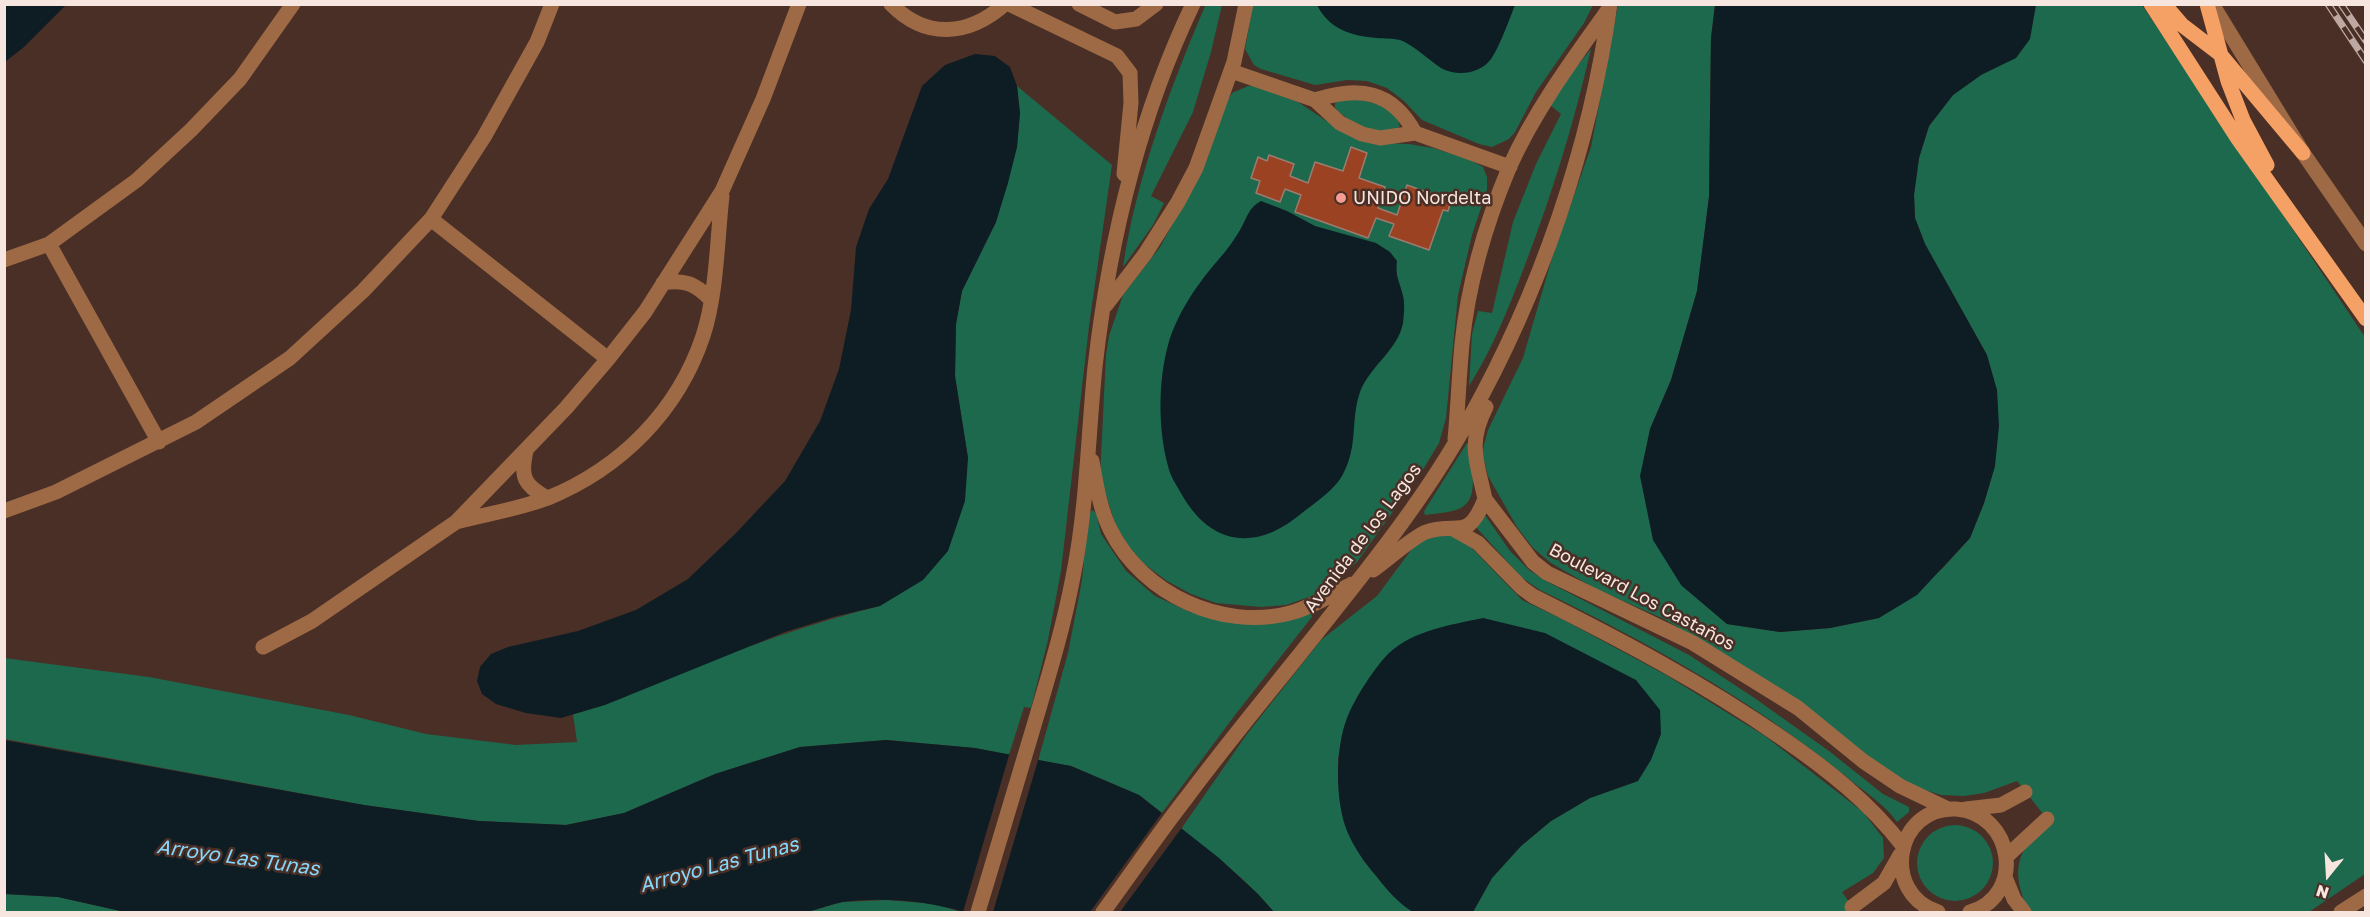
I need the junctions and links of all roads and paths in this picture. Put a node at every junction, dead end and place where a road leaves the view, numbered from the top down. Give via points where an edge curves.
1 (293, 4) edge
2 (552, 4) edge
3 (798, 4) edge
4 (891, 4) edge
5 (1007, 4) edge
6 (1079, 4) edge
7 (1156, 4) edge
8 (1193, 4) edge
9 (1246, 4) edge
10 (2151, 4) edge
11 (2164, 4) edge
12 (2207, 4) edge
13 (2212, 4) edge
14 (1609, 6) edge
15 (2220, 54) junction
16 (1231, 71) junction
17 (1315, 100) junction
18 (1415, 132) junction
19 (2303, 153) junction
20 (1510, 167) junction
21 (722, 191) junction
22 (2294, 215) junction
23 (431, 219) junction
24 (1120, 222) junction
25 (49, 244) junction
26 (2366, 244) edge
27 (4, 260) edge
28 (663, 283) junction
29 (1528, 298) junction
30 (711, 299) junction
31 (1103, 308) junction
32 (2366, 319) edge
33 (608, 359) junction
34 (159, 442) junction
35 (1455, 442) junction
36 (1089, 446) junction
37 (526, 451) junction
38 (547, 498) junction
39 (1485, 499) junction
40 (4, 511) edge
41 (456, 522) junction
42 (1455, 530) junction
43 (1358, 580) junction
44 (262, 647) dead end
45 (2025, 792) dead end
46 (1953, 809) junction
47 (2047, 819) dead end
48 (1902, 849) junction
49 (2007, 856) junction
50 (2005, 877) junction
51 (2366, 896) edge
52 (1852, 907) dead end
53 (978, 912) edge
54 (1103, 912) edge
55 (1934, 912) edge
56 (1970, 912) edge
57 (2024, 912) edge
58 (2341, 912) edge

1 - 25 street via 240,79 192,130 137,180
2 - 23 street via 537,42 484,137
3 - 21 street via 763,99
4 - 5 street via 903,16 926,27 949,29 971,27
5 - 24 street via 1117,56 1130,74
6 - 7 street via 1115,22 1136,19
8 - 24 street via 1166,64
9 - 16 street
10 - 22 main road via 2238,139
11 - 15 main road via 2187,30
12 - 15 main road
13 - 19 street
14 - 20 street via 1545,102
14 - 29 street, Avenida de los Lagos via 1593,96 1577,156
15 - 19 main road
15 - 22 main road via 2242,120
16 - 17 street
16 - 31 street via 1196,168 1178,202 1145,254
17 - 18 street via 1340,123 1362,134 1380,138
17 - 18 street via 1350,91 1374,96 1393,103
18 - 20 street
19 - 26 street
20 - 35 street via 1475,273 1462,342
21 - 28 street
21 - 30 street
22 - 32 main road
23 - 33 street
23 - 34 street via 363,291 290,358 196,422
24 - 31 street
25 - 27 street
25 - 34 street
28 - 30 street via 688,282
28 - 33 street
29 - 35 street, Avenida de los Lagos
29 - 39 street, Boulevard Los Castaños via 1516,348 1479,420 1475,436 1478,477
30 - 38 street via 689,371 651,428 605,468
31 - 36 street
33 - 37 street
34 - 40 street via 56,492
35 - 43 street, Avenida de los Lagos via 1399,528
36 - 43 street via 1098,493 1111,531 1132,562 1177,598 1213,612 1251,618 1290,613
36 - 53 street via 1074,575 1060,637
37 - 38 street via 522,467 525,480 531,489
37 - 41 street
38 - 41 street
39 - 42 street via 1474,521
39 - 46 street, Boulevard Los Castaños via 1533,562 1547,573 1693,643 1798,708 1900,786
41 - 44 street via 312,621
42 - 43 street via 1426,532
42 - 48 street via 1479,543 1533,596 1737,706 1805,754 1883,820
43 - 54 street, Avenida de los Lagos via 1186,797
45 - 46 street via 2001,805
46 - 48 street via 1933,813 1920,821
46 - 49 street, Boulevard Los Castaños via 1976,814 1991,824 2002,839
47 - 49 street
48 - 52 street via 1884,883
48 - 55 street via 1901,870 1907,888 1918,902
49 - 50 street
50 - 56 street via 1987,904
50 - 57 street
51 - 58 street

